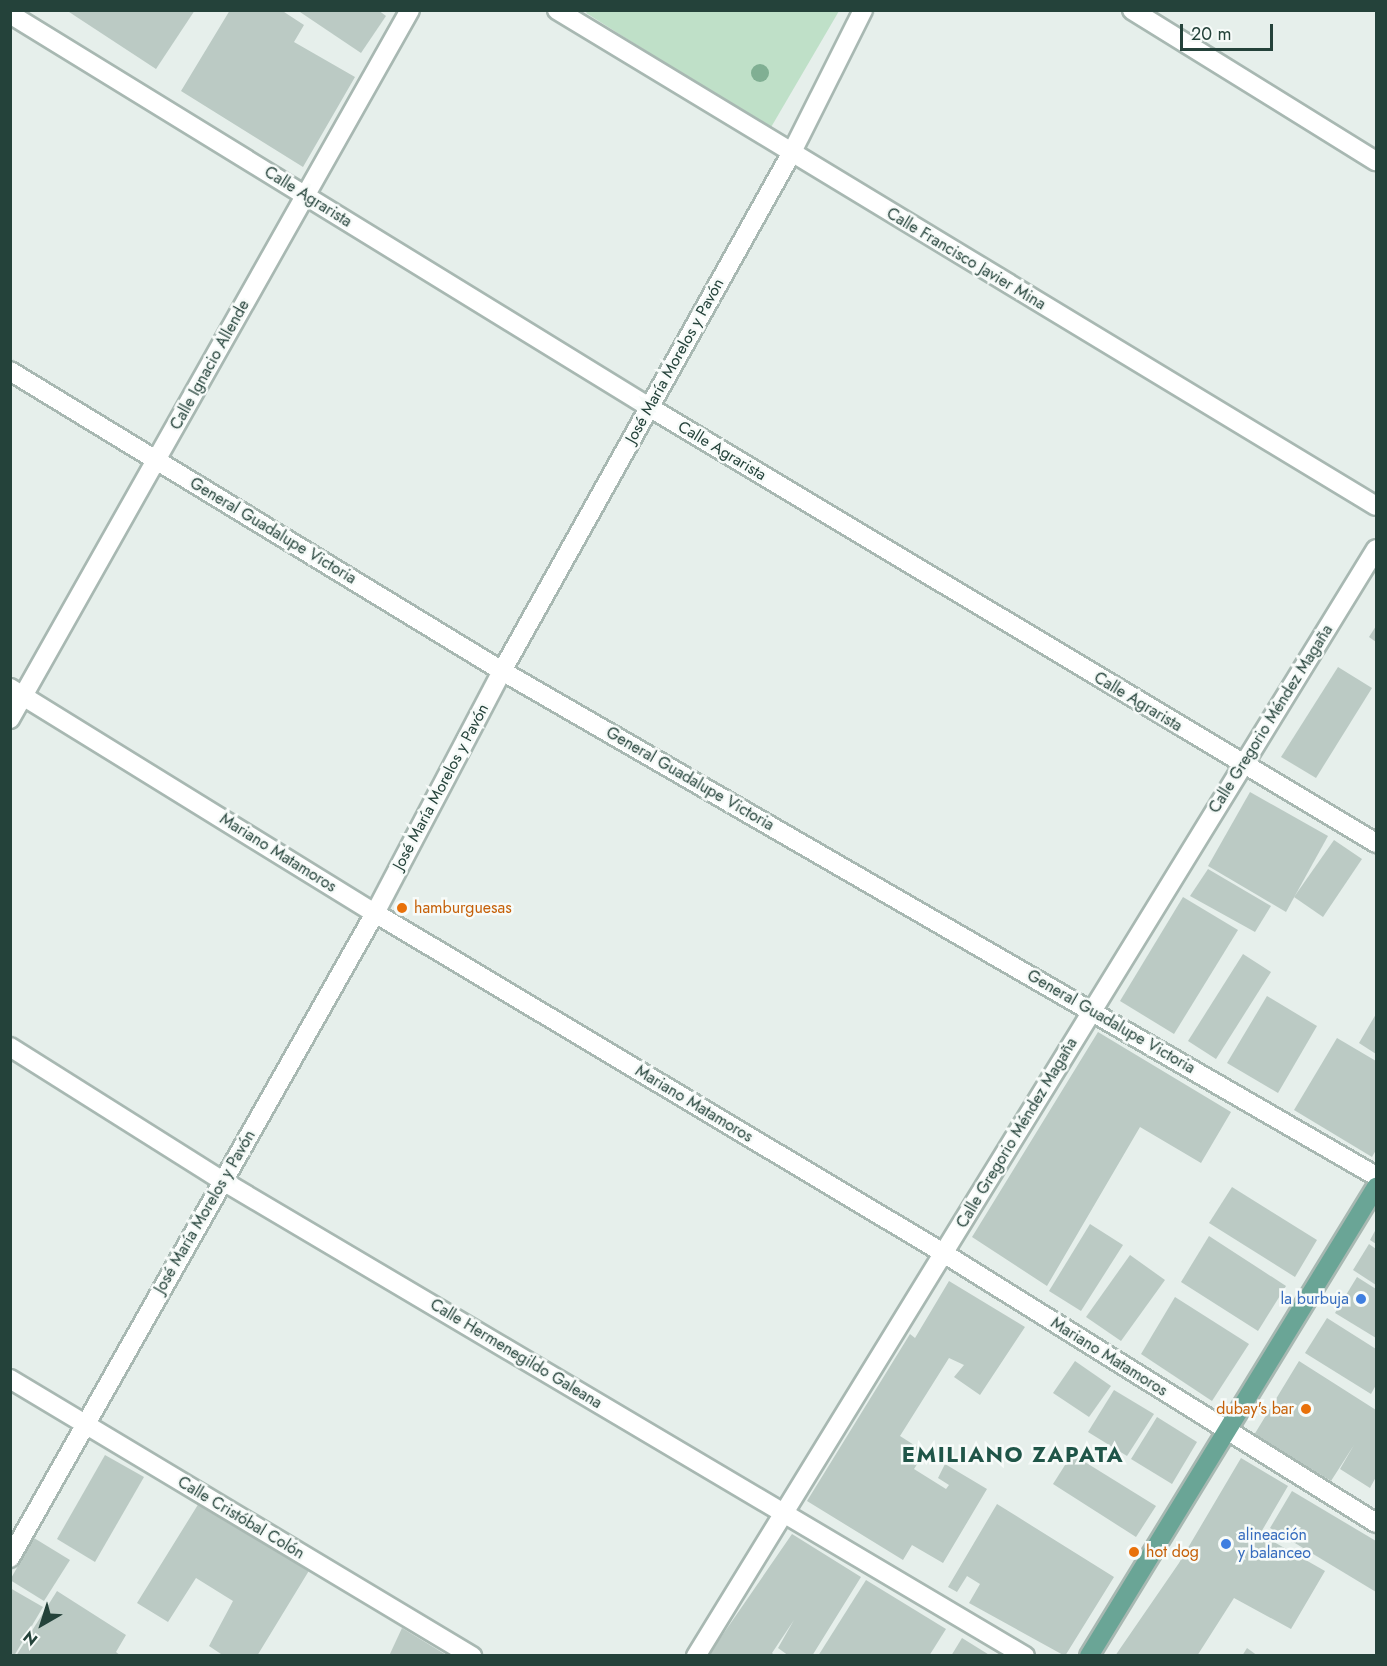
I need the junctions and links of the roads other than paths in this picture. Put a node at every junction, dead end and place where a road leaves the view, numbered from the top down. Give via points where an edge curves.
1 (410, 10) edge
2 (557, 10) edge
3 (863, 10) edge
4 (1132, 10) edge
5 (10, 14) edge
6 (791, 154) junction
7 (1377, 161) edge
8 (306, 195) junction
9 (10, 371) edge
10 (649, 406) junction
11 (157, 460) junction
12 (1377, 506) edge
13 (1377, 549) edge
14 (502, 671) junction
15 (17, 692) edge
16 (10, 720) edge
17 (1242, 765) junction
18 (1377, 843) edge
19 (375, 913) junction
20 (1090, 1010) junction
21 (10, 1047) edge
22 (1377, 1176) edge
23 (223, 1181) junction
24 (1377, 1187) edge
25 (945, 1254) junction
26 (10, 1379) edge
27 (84, 1424) junction
28 (1230, 1431) junction
29 (786, 1514) junction
30 (1377, 1523) edge
31 (10, 1558) edge
32 (472, 1656) edge
33 (696, 1656) edge
34 (1025, 1656) edge
35 (1089, 1656) edge

1 - 8 street, Calle Ignacio Allende
2 - 6 street, Calle Francisco Javier Mina
3 - 6 street, José María Morelos y Pavón
4 - 7 street
5 - 8 street, Calle Agrarista
6 - 10 street, José María Morelos y Pavón
6 - 12 street, Calle Francisco Javier Mina
8 - 10 street, Calle Agrarista
8 - 11 street, Calle Ignacio Allende
9 - 11 street, General Guadalupe Victoria
10 - 14 street, José María Morelos y Pavón
10 - 17 street, Calle Agrarista
11 - 14 street, General Guadalupe Victoria
11 - 15 street, Calle Ignacio Allende
13 - 17 street, Calle Gregorio Méndez Magaña
14 - 19 street, José María Morelos y Pavón
14 - 20 street, General Guadalupe Victoria
15 - 16 street, Calle Ignacio Allende
15 - 19 street, Mariano Matamoros
17 - 18 street, Calle Agrarista
17 - 20 street, Calle Gregorio Méndez Magaña
19 - 23 street, José María Morelos y Pavón
19 - 25 street, Mariano Matamoros
20 - 22 street, General Guadalupe Victoria
20 - 25 street, Calle Gregorio Méndez Magaña
21 - 23 street, Calle Hermenegildo Galeana
23 - 27 street, José María Morelos y Pavón
23 - 29 street, Calle Hermenegildo Galeana
24 - 28 main road
25 - 28 street, Mariano Matamoros
25 - 29 street, Calle Gregorio Méndez Magaña
26 - 27 street, Calle Cristóbal Colón
27 - 31 street, José María Morelos y Pavón
27 - 32 street, Calle Cristóbal Colón
28 - 30 street, Mariano Matamoros
28 - 35 main road
29 - 33 street, Calle Gregorio Méndez Magaña
29 - 34 street, Calle Hermenegildo Galeana

